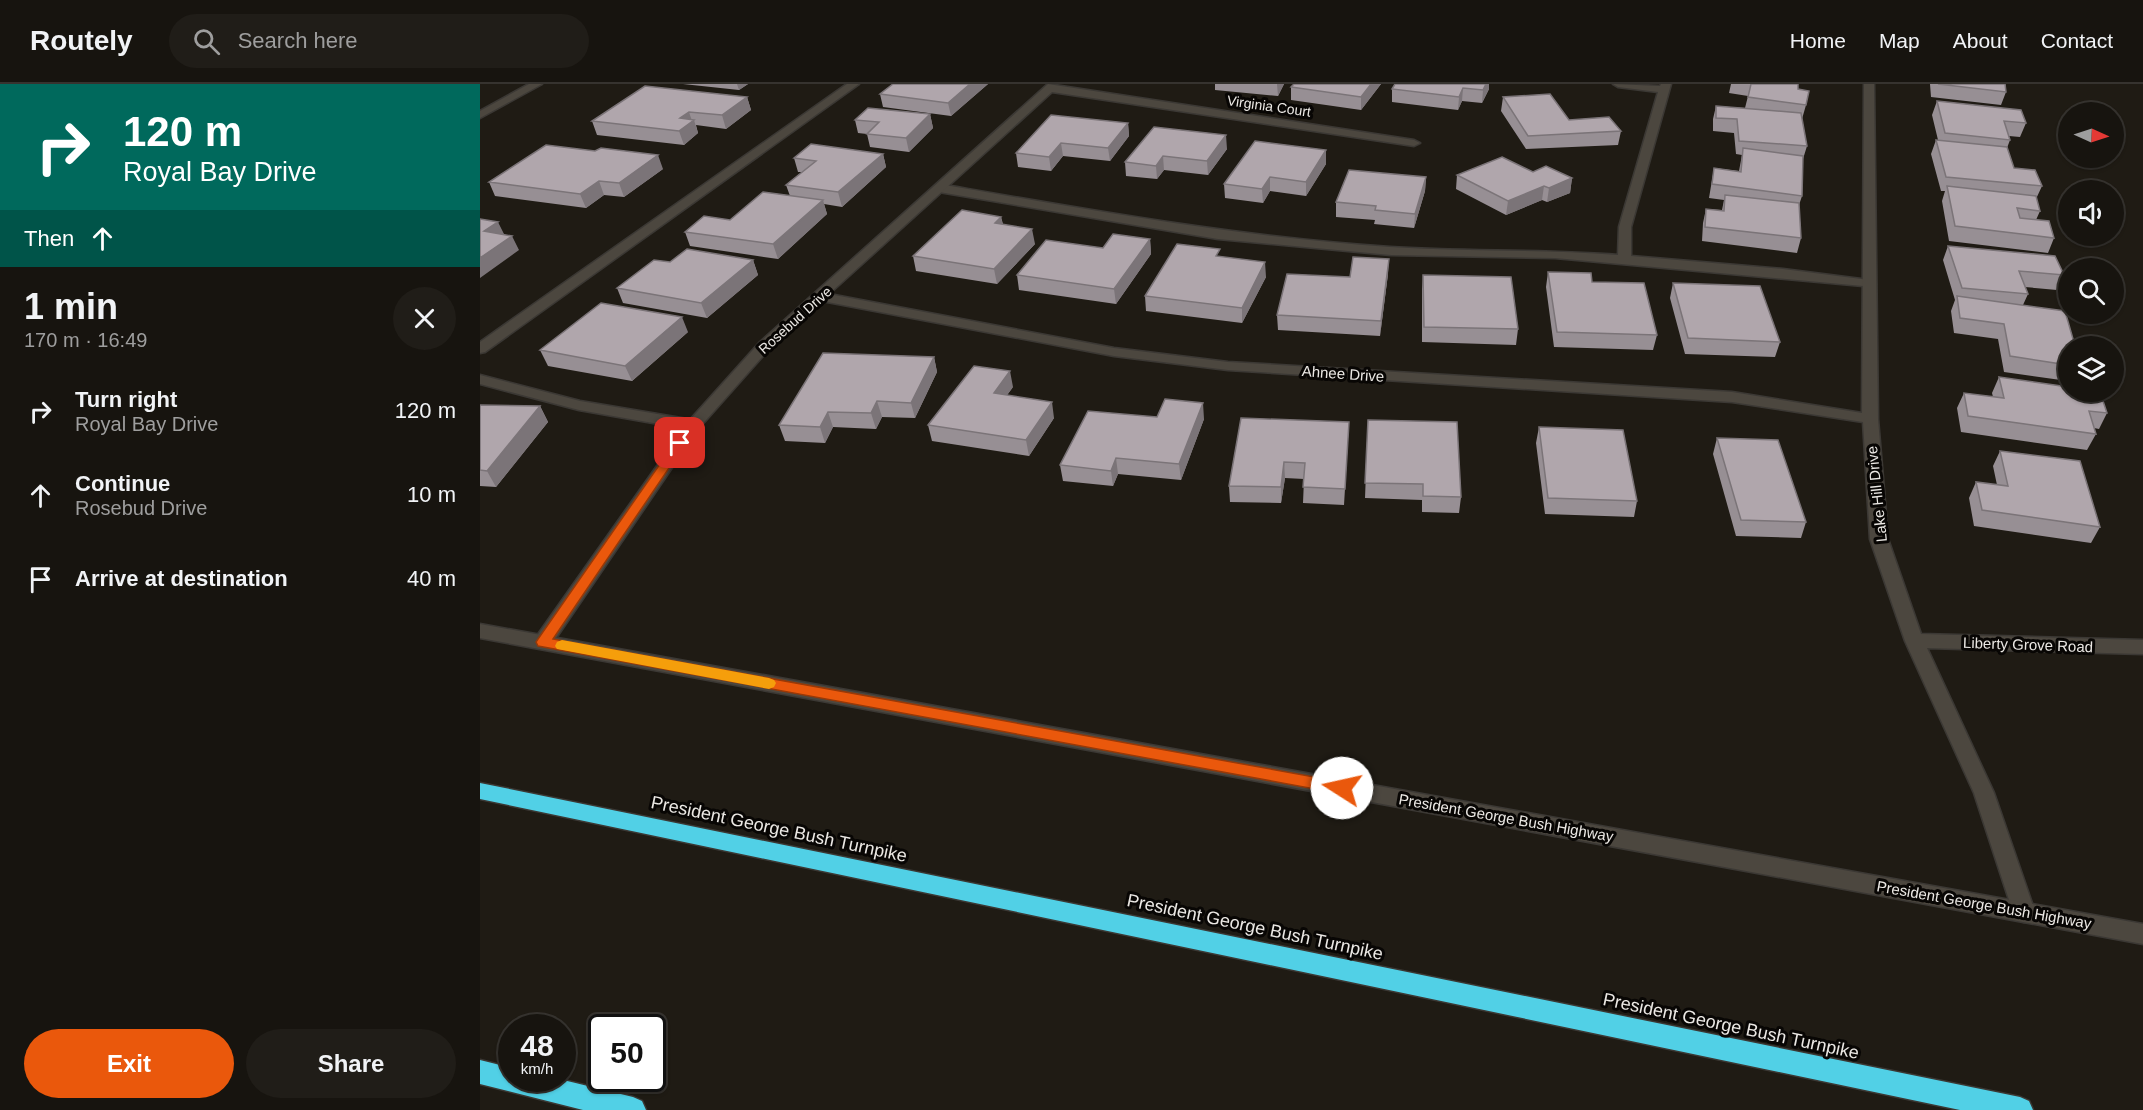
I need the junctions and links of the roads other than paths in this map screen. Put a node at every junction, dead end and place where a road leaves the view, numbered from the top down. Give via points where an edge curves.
1 (537, 84) edge
2 (854, 84) edge
3 (1618, 84) edge
4 (1869, 84) edge
5 (1052, 86) edge
6 (1665, 87) edge
7 (480, 115) edge
8 (1414, 143) dead end
9 (939, 189) junction
10 (1624, 260) junction
11 (1869, 284) junction
12 (820, 297) junction
13 (480, 349) edge
14 (480, 379) edge
15 (1870, 419) junction
16 (693, 425) junction
17 (480, 631) edge
18 (1914, 641) junction
19 (543, 642) junction
20 (2143, 647) edge
21 (480, 792) edge
22 (2024, 912) junction
23 (2143, 934) edge
24 (480, 1072) edge
25 (633, 1110) edge
26 (2020, 1110) edge

1 - 7 street
2 - 13 street
3 - 6 street
4 - 11 street, Lake Hill Drive
5 - 8 street, Virginia Court
5 - 9 street, Rosebud Drive
6 - 10 street via 1625,227
9 - 10 street via 1218,235 1391,251 1555,254
9 - 12 street, Rosebud Drive
10 - 11 street
11 - 15 street, Lake Hill Drive
12 - 15 street, Ahnee Drive via 1114,352 1228,366 1732,397
12 - 16 street, Rosebud Drive via 765,345
14 - 16 street via 579,405
15 - 18 street, Lake Hill Drive via 1879,539
16 - 19 street, Rosebud Drive
17 - 19 street, President George Bush Highway
18 - 20 street, Liberty Grove Road
18 - 22 street, Lake Hill Drive via 1983,793
19 - 22 street, President George Bush Highway
21 - 26 highway, President George Bush Turnpike
22 - 23 street, President George Bush Highway
24 - 25 highway

